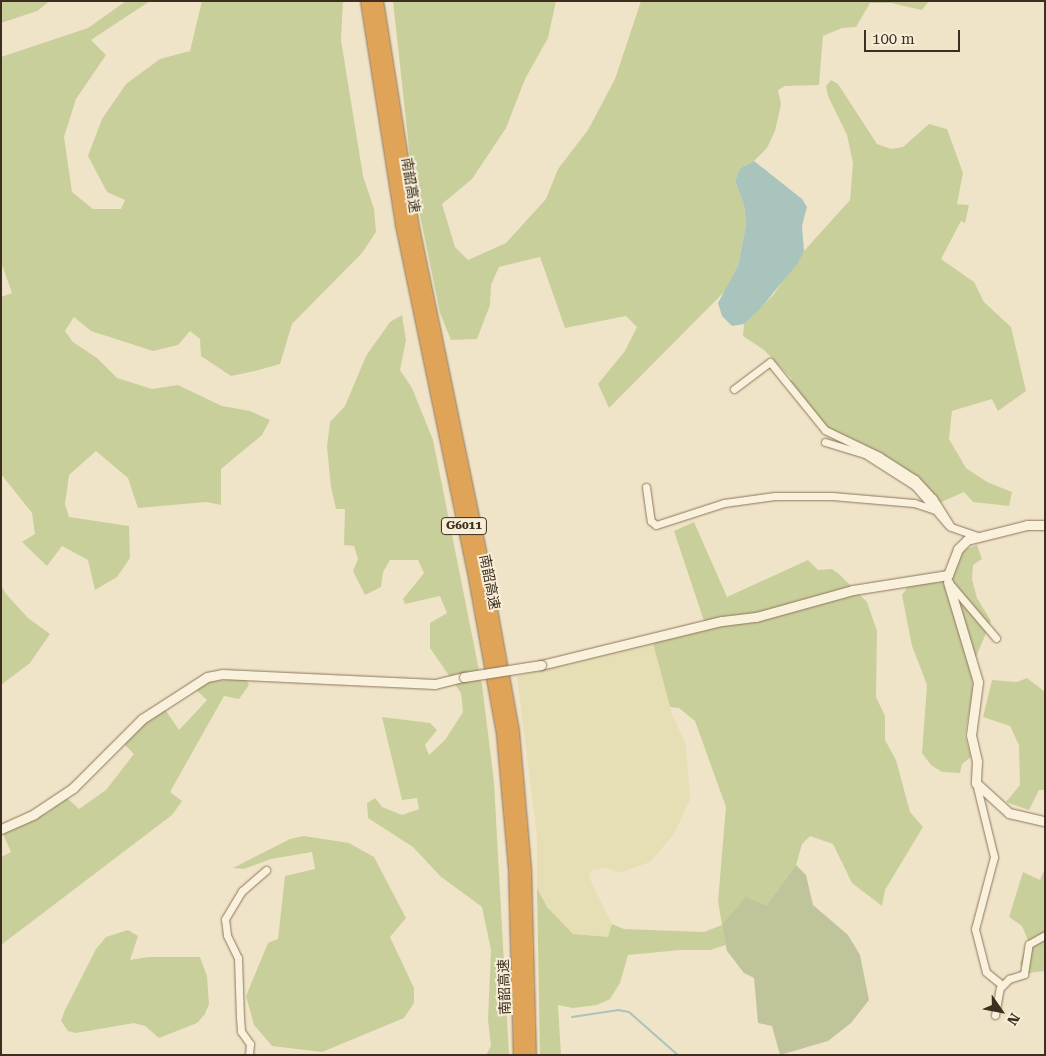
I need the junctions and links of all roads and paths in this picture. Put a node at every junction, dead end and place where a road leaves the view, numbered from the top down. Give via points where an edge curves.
1 (367, 1) edge
2 (377, 1) edge
3 (734, 389) dead end
4 (825, 442) dead end
5 (646, 487) dead end
6 (935, 510) junction
7 (1045, 525) edge
8 (951, 527) junction
9 (977, 536) junction
10 (948, 578) junction
11 (996, 638) dead end
12 (976, 783) junction
13 (1045, 821) edge
14 (1, 829) edge
15 (266, 870) dead end
16 (1045, 935) edge
17 (1002, 985) junction
18 (995, 1015) dead end
19 (248, 1055) edge
20 (520, 1055) edge
21 (530, 1055) edge

1 - 20 highway, 南韶高速 / G6011 via 402,225 475,578 503,734 515,869
2 - 21 highway, 南韶高速 / G6011 via 412,223 485,576 513,732 525,868
3 - 8 street via 770,362 825,430 879,456 914,479 933,498
4 - 6 street via 865,454 916,486
5 - 6 street via 650,521 656,525 724,503 775,496 846,497 914,503
6 - 8 street
7 - 9 street
8 - 9 street
9 - 10 street via 958,549
10 - 11 street
10 - 12 street via 978,682 971,735 977,761
10 - 14 street, bridge via 853,590 756,617 722,621 541,665 435,684 222,674 207,677 142,719 73,788 34,814
12 - 13 street via 1009,813
12 - 17 street via 994,857 975,929 986,972
15 - 19 street via 242,891 225,919 227,935 238,958 241,1030 250,1044
16 - 17 street via 1029,944 1024,974
17 - 18 street via 996,998

